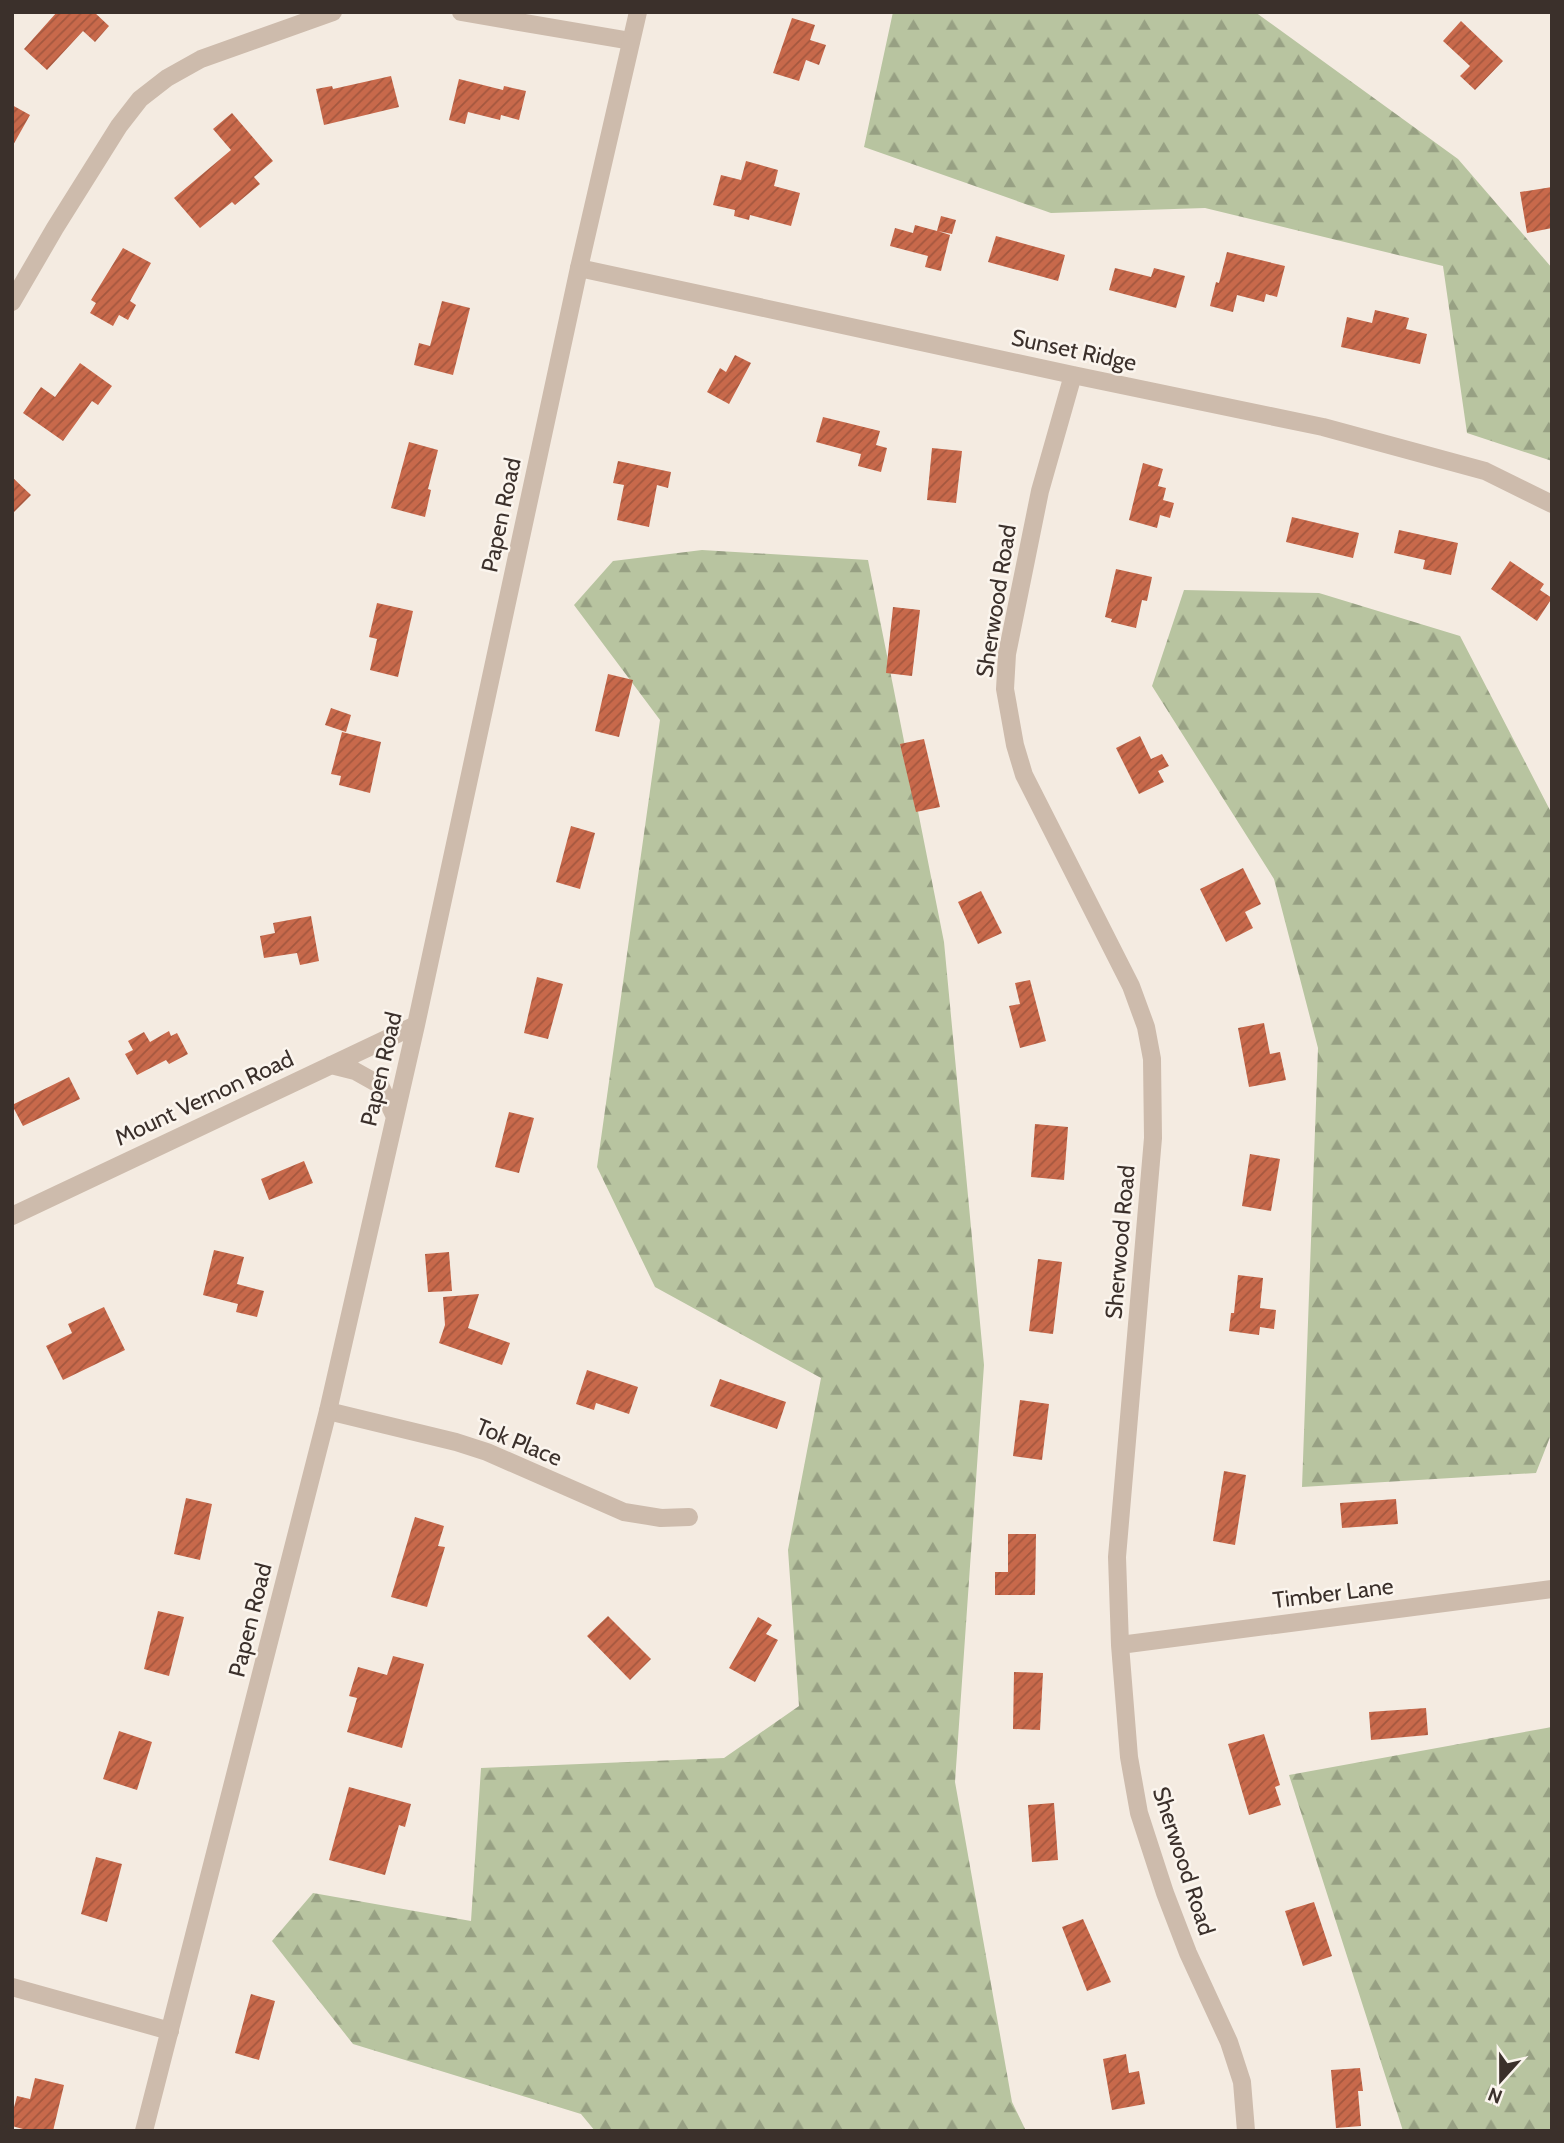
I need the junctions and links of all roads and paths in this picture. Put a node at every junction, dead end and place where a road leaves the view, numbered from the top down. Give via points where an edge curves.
1 (333, 12) edge
2 (461, 12) edge
3 (638, 12) edge
4 (631, 41) junction
5 (579, 268) junction
6 (12, 302) edge
7 (1073, 375) junction
8 (1552, 504) edge
9 (416, 1025) junction
10 (331, 1065) junction
11 (396, 1117) junction
12 (12, 1216) edge
13 (328, 1412) junction
14 (689, 1517) dead end
15 (1552, 1589) edge
16 (1120, 1646) junction
17 (12, 1987) edge
18 (170, 2031) junction
19 (144, 2131) edge
20 (1246, 2131) edge

1 - 6 street via 201,59 140,99 111,137
2 - 4 street
3 - 4 street, Papen Road
4 - 5 street, Papen Road
5 - 7 street, Sunset Ridge
5 - 9 street, Papen Road
7 - 8 street, Sunset Ridge via 1323,427 1485,471
7 - 16 street, Sherwood Road via 1040,491 1007,654 1005,689 1024,775 1131,986 1152,1059 1153,1138 1117,1557
9 - 10 street, Mount Vernon Road
9 - 11 street, Papen Road
10 - 11 street via 355,1071 380,1085
10 - 12 street, Mount Vernon Road
11 - 13 street, Papen Road
13 - 14 street, Tok Place via 487,1452 624,1512
13 - 18 street, Papen Road
15 - 16 street, Timber Lane
16 - 20 street, Sherwood Road via 1129,1757 1139,1813 1169,1905 1229,2042 1242,2082
17 - 18 street
18 - 19 street, Papen Road

